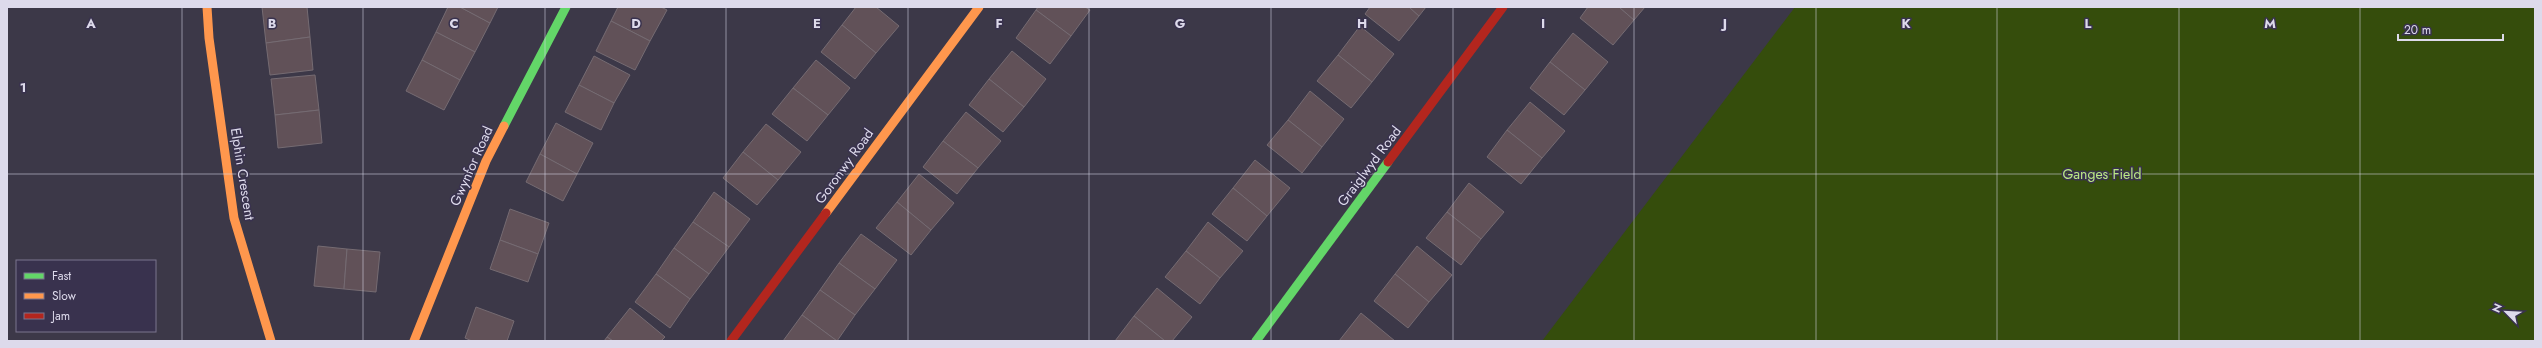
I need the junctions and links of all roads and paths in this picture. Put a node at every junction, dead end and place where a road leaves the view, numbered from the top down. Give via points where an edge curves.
1 (207, 7) edge
2 (566, 7) edge
3 (978, 7) edge
4 (1504, 7) edge
5 (271, 341) edge
6 (414, 341) edge
7 (731, 341) edge
8 (1256, 341) edge

1 - 5 street, Elphin Crescent via 234,218
2 - 6 street, Gwynfor Road via 486,161
3 - 7 street, Goronwy Road
4 - 8 street, Graiglwyd Road

